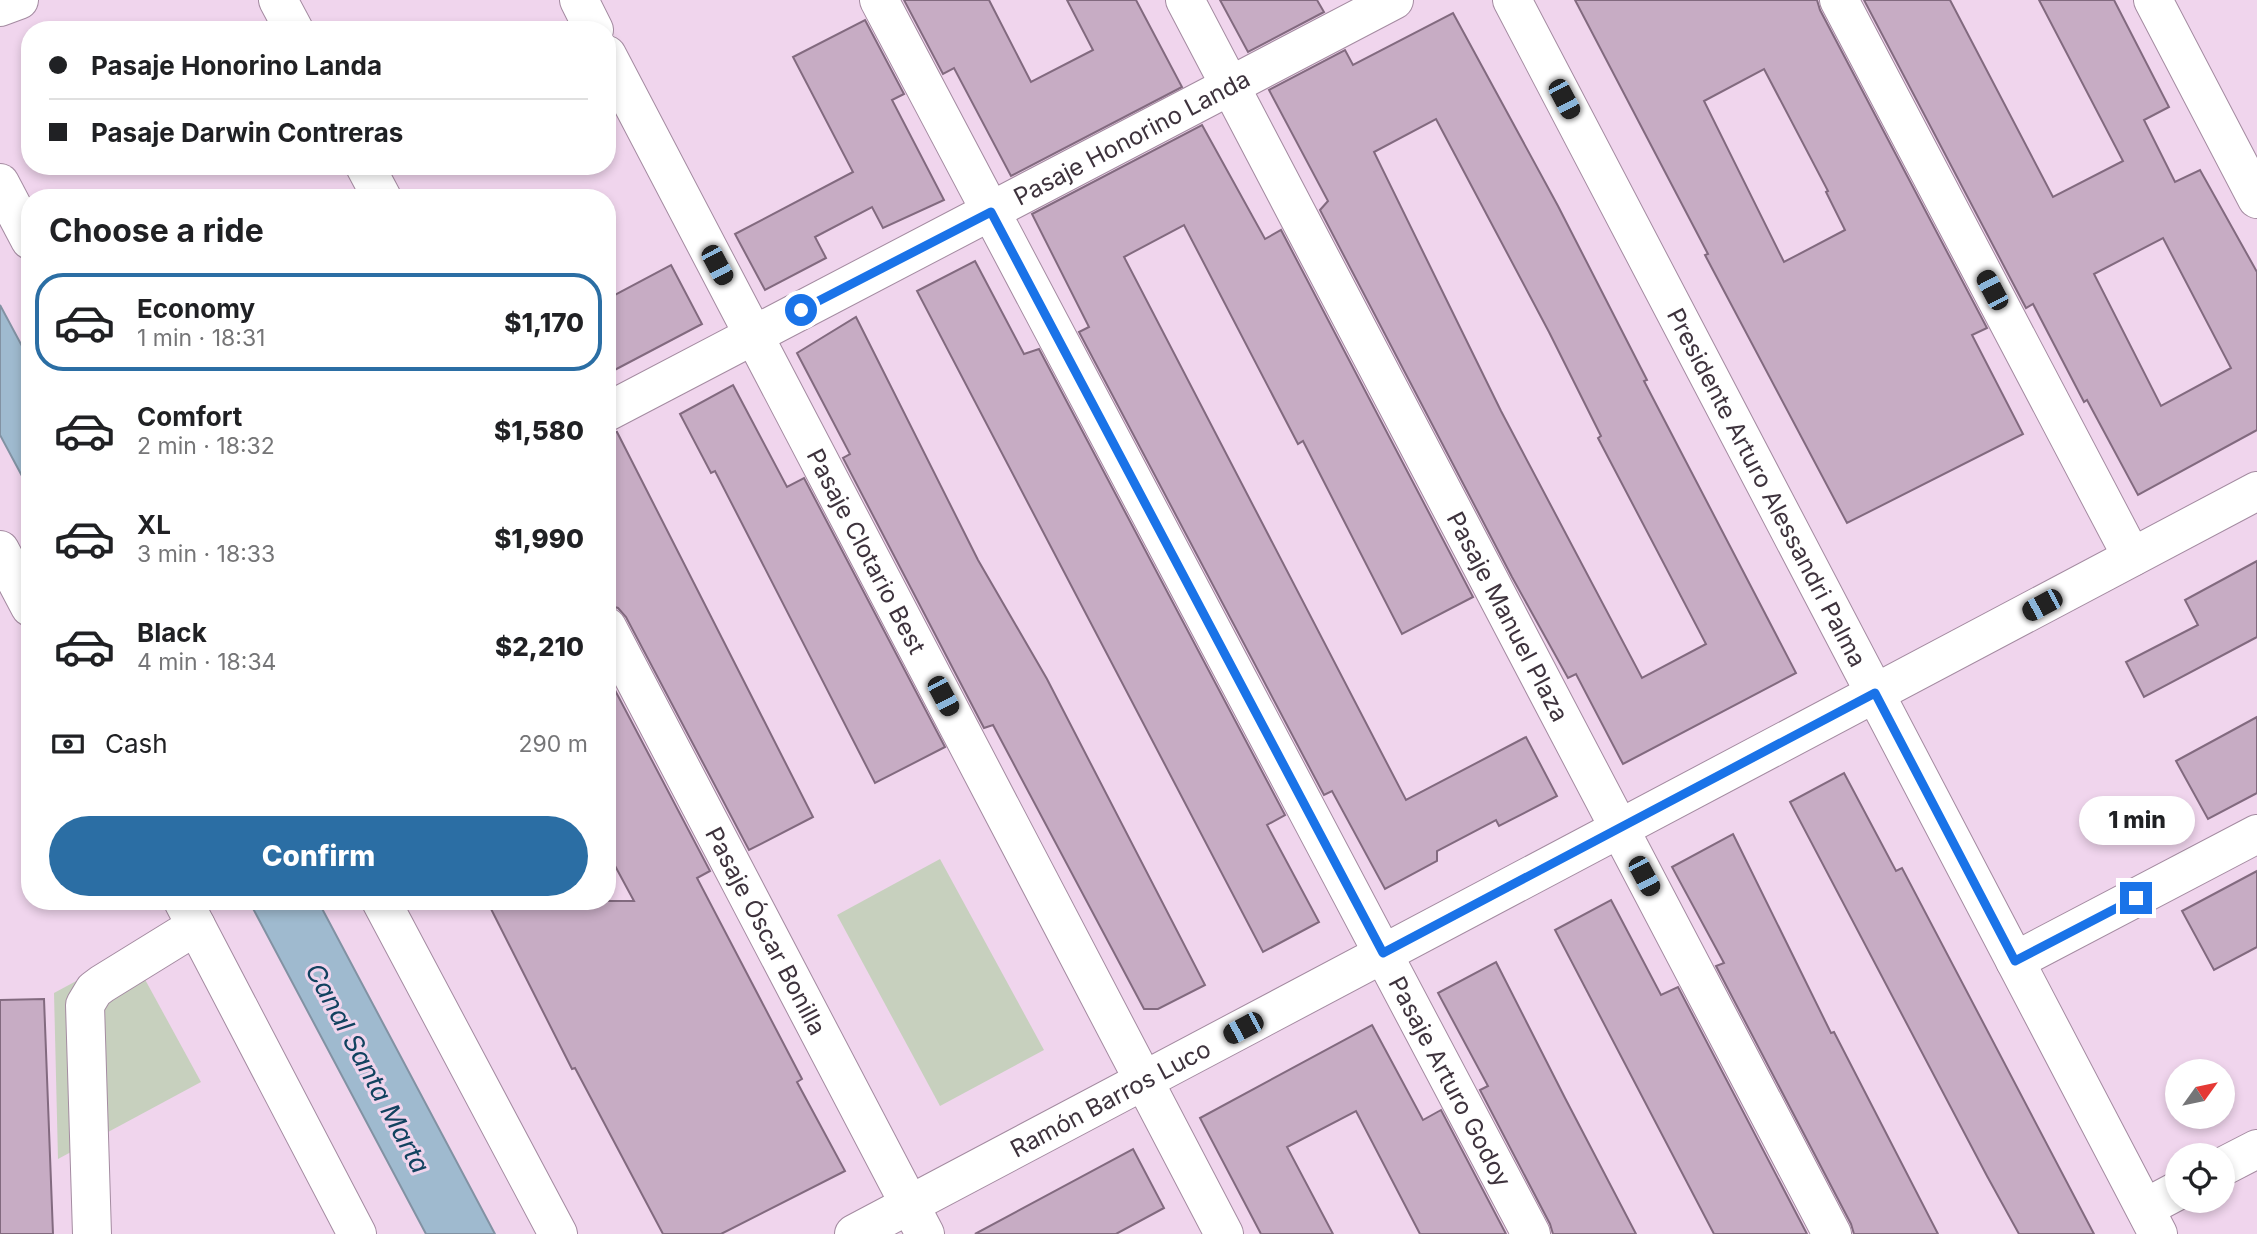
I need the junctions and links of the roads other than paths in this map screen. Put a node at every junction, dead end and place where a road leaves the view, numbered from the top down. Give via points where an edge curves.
1 (19, 0) edge
2 (278, 0) edge
3 (579, 0) edge
4 (878, 0) edge
5 (1185, 0) edge
6 (1394, 0) edge
7 (1512, 0) edge
8 (1839, 0) edge
9 (2152, 0) edge
10 (0, 7) edge
11 (288, 21) edge
12 (590, 21) edge
13 (616, 72) edge
14 (1230, 86) junction
15 (0, 184) edge
16 (2257, 199) edge
17 (991, 212) junction
18 (21, 223) edge
19 (754, 335) junction
20 (616, 407) edge
21 (2257, 491) edge
22 (0, 550) edge
23 (2132, 557) junction
24 (21, 590) edge
25 (616, 643) edge
26 (1875, 693) junction
27 (1619, 829) junction
28 (2257, 834) edge
29 (386, 910) edge
30 (190, 914) edge
31 (1383, 953) junction
32 (2015, 961) junction
33 (1144, 1080) junction
34 (2257, 1149) edge
35 (2235, 1160) edge
36 (2160, 1211) edge
37 (917, 1219) edge
38 (92, 1234) edge
39 (357, 1234) edge
40 (558, 1234) edge
41 (854, 1234) edge
42 (1224, 1234) edge
43 (1531, 1234) edge
44 (1832, 1234) edge

1 - 10 street
2 - 11 street
3 - 12 street
4 - 17 street, Pasaje Arturo Godoy
5 - 14 street, Pasaje Manuel Plaza
6 - 14 street, Pasaje Honorino Landa
7 - 26 street, Presidente Arturo Alessandri Palma
8 - 23 street
9 - 16 street
13 - 19 street, Pasaje Clotario Best
14 - 17 street, Pasaje Honorino Landa
14 - 27 street, Pasaje Manuel Plaza
15 - 18 street
17 - 19 street, Pasaje Honorino Landa
17 - 31 street, Pasaje Arturo Godoy
19 - 20 street, Pasaje Honorino Landa
19 - 33 street, Pasaje Clotario Best
21 - 23 street, Ramón Barros Luco
22 - 24 street
23 - 26 street, Ramón Barros Luco
25 - 37 street, Pasaje Óscar Bonilla
26 - 27 street, Ramón Barros Luco
26 - 32 street, Presidente Arturo Alessandri Palma
27 - 31 street, Ramón Barros Luco
27 - 44 street, Pasaje Manuel Plaza
28 - 32 street
29 - 40 street
30 - 38 street via 94,990 85,1005
30 - 39 street
31 - 33 street, Ramón Barros Luco
31 - 43 street, Pasaje Arturo Godoy
32 - 36 street, Presidente Arturo Alessandri Palma
33 - 37 street, Ramón Barros Luco
33 - 42 street, Pasaje Clotario Best
34 - 35 street
37 - 41 street, Ramón Barros Luco

